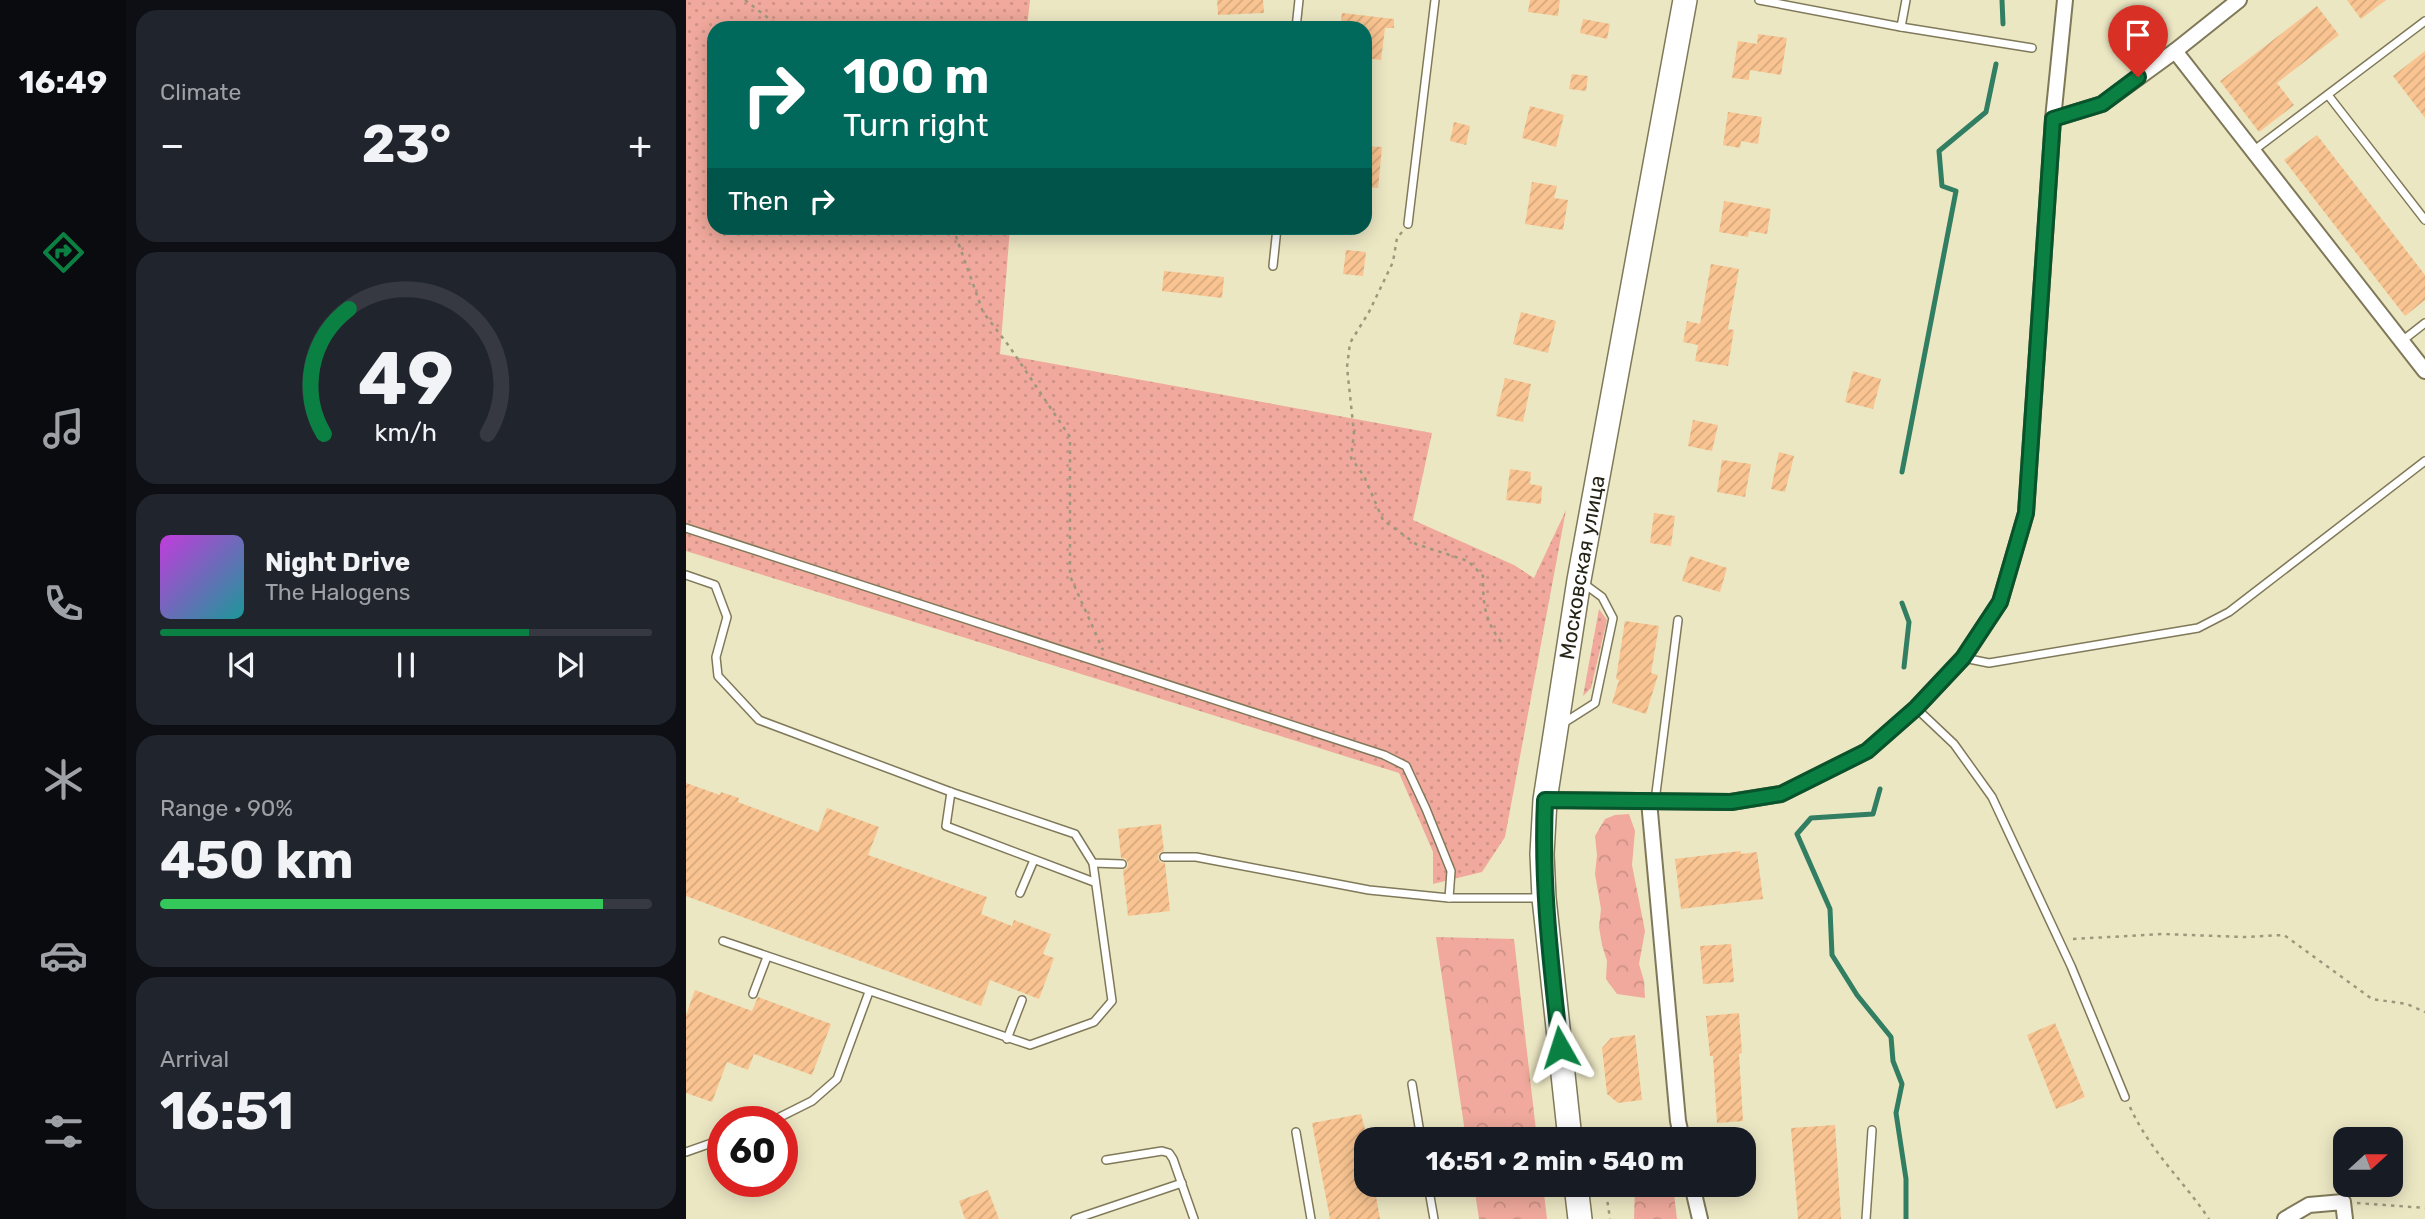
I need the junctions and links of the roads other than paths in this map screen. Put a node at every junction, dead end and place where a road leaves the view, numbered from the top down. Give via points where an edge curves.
1 (1299, 0) edge
2 (1435, 0) edge
3 (1685, 0) edge
4 (1759, 0) edge
5 (1906, 0) edge
6 (2065, 0) edge
7 (2239, 0) edge
8 (1297, 21) edge
9 (2425, 21) edge
10 (1901, 27) junction
11 (2032, 48) dead end
12 (2175, 51) junction
13 (2328, 95) junction
14 (2053, 119) junction
15 (2253, 151) junction
16 (2425, 220) edge
17 (1408, 224) road end
18 (1276, 235) edge
19 (1273, 266) dead end
20 (2425, 323) edge
21 (2402, 341) junction
22 (2425, 371) edge
23 (2425, 461) edge
24 (686, 528) edge
25 (686, 575) edge
26 (1579, 580) junction
27 (1678, 620) dead end
28 (1963, 658) junction
29 (1916, 708) junction
30 (1555, 728) junction
31 (951, 792) junction
32 (1545, 800) junction
33 (1652, 801) junction
34 (1164, 857) dead end
35 (1034, 860) junction
36 (1093, 863) junction
37 (1122, 863) dead end
38 (1094, 882) junction
39 (1020, 893) dead end
40 (1449, 898) junction
41 (1544, 898) junction
42 (723, 941) dead end
43 (767, 957) junction
44 (869, 992) junction
45 (753, 994) dead end
46 (1022, 1000) dead end
47 (1007, 1040) junction
48 (1412, 1084) dead end
49 (2125, 1097) road end
50 (798, 1108) edge
51 (1419, 1127) edge
52 (1569, 1127) edge
53 (1679, 1127) edge
54 (1872, 1130) dead end
55 (1296, 1132) dead end
56 (707, 1145) edge
57 (686, 1152) edge
58 (1106, 1160) dead end
59 (1182, 1183) junction
60 (1430, 1197) edge
61 (1577, 1197) edge
62 (1695, 1197) edge
63 (1075, 1219) edge
64 (1194, 1219) edge
65 (1311, 1219) edge
66 (1434, 1219) edge
67 (1580, 1219) edge
68 (1700, 1219) edge
69 (1866, 1219) edge
70 (2285, 1219) edge
71 (2345, 1219) edge

1 - 8 lane
2 - 17 lane
3 - 26 main road, Московская улица
4 - 10 lane
5 - 10 lane
6 - 14 street
7 - 12 street
9 - 13 lane
10 - 11 lane
12 - 14 street via 2102,104
12 - 15 street
13 - 15 lane
13 - 16 lane
14 - 28 street via 2026,513 2000,602
15 - 21 street
18 - 19 lane
20 - 21 lane
21 - 22 street
23 - 28 lane via 2229,612 2198,628 1989,663
24 - 40 lane via 1384,755 1406,766 1451,871
25 - 31 lane via 715,585 727,617 716,657 718,676 759,720
26 - 30 main road, Московская улица
26 - 30 lane via 1602,597 1613,618 1595,703
27 - 33 lane
28 - 29 street
29 - 33 street via 1867,751 1781,794 1731,802
29 - 49 lane via 1954,744 1992,797
30 - 32 main road, Московская улица
31 - 35 lane via 946,826
31 - 36 lane via 1075,834
32 - 33 street
32 - 41 main road, Московская улица
33 - 53 street
34 - 40 lane via 1196,857 1369,890
35 - 38 lane
35 - 39 lane
36 - 37 lane
36 - 38 lane
38 - 47 lane via 1112,1002 1094,1022 1082,1027 1030,1045
40 - 41 lane
41 - 52 main road, Московская улица
42 - 43 lane
43 - 44 lane
43 - 45 lane
44 - 47 lane
44 - 50 lane via 837,1079
46 - 47 lane
48 - 51 lane
54 - 69 lane
55 - 65 lane
56 - 57 lane
58 - 59 lane via 1169,1153
59 - 63 lane
59 - 64 lane
60 - 66 lane
61 - 67 main road
62 - 68 street
70 - 71 street via 2309,1205 2343,1202

